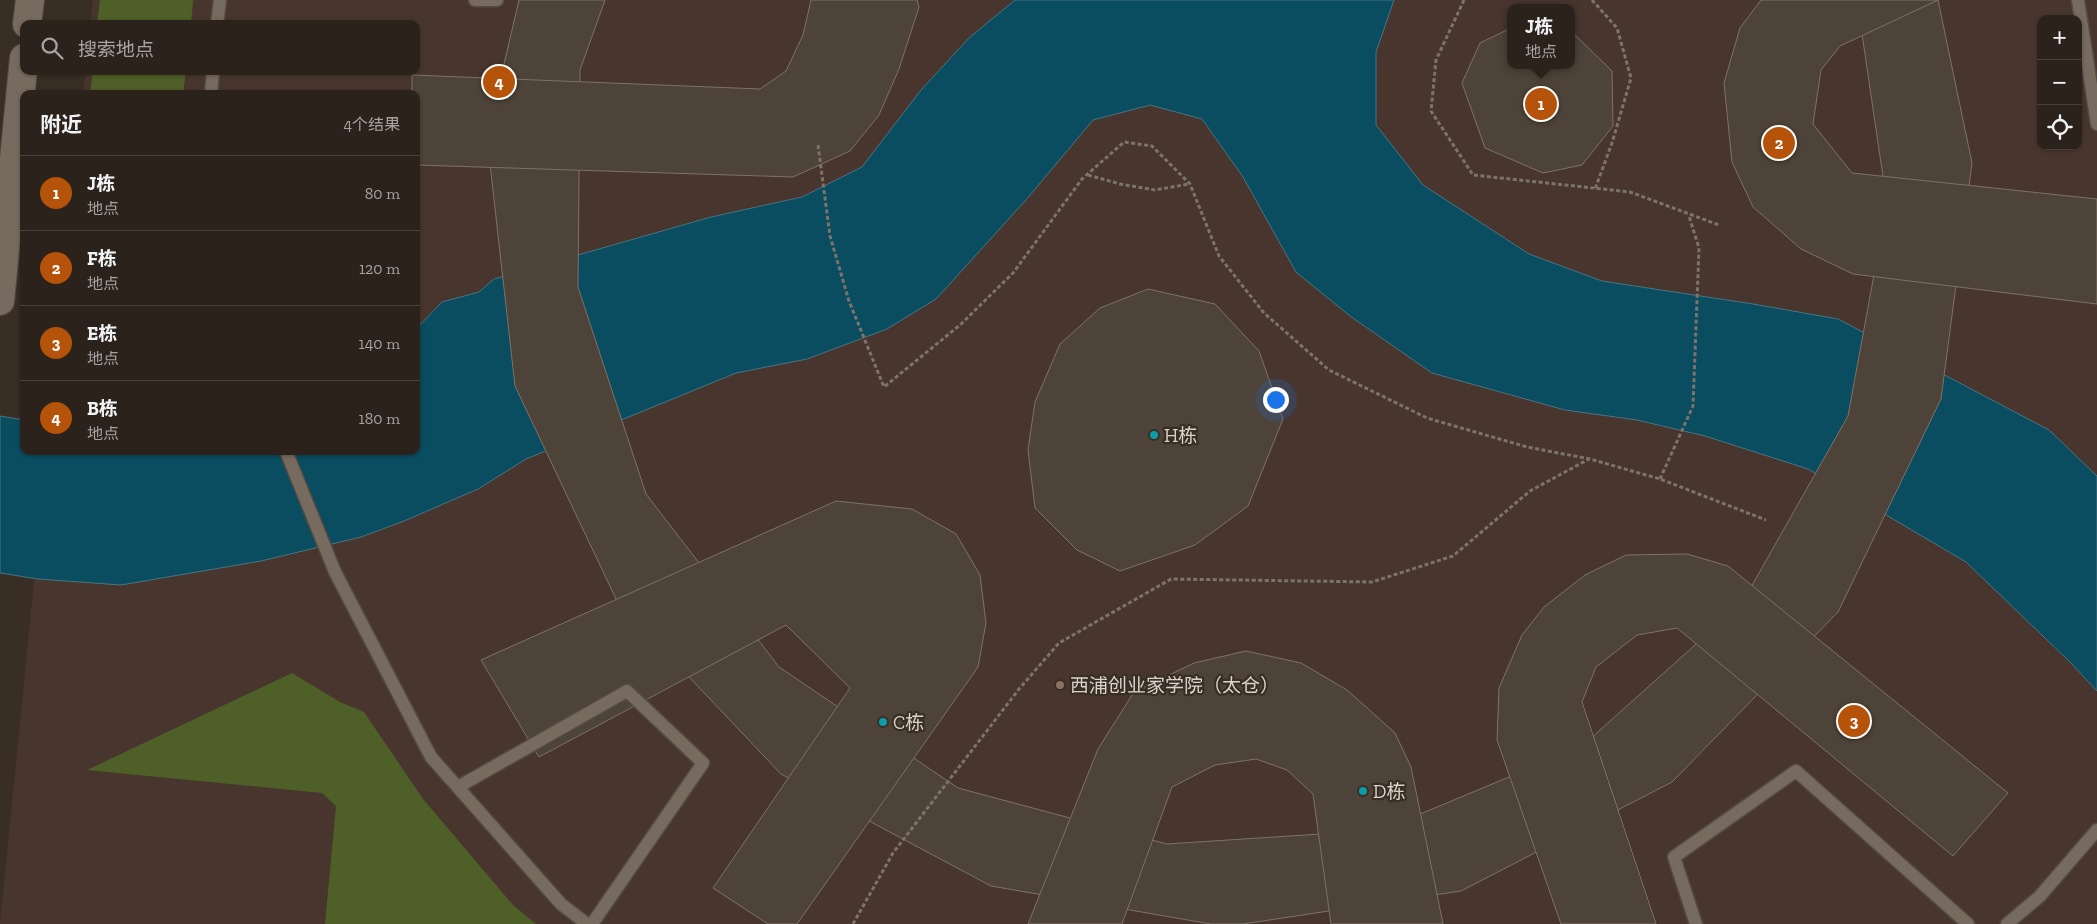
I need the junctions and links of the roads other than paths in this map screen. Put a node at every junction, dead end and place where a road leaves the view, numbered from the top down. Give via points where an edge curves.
1 (30, 0) edge
2 (220, 0) edge
3 (474, 0) edge
4 (497, 0) edge
5 (2078, 0) edge
6 (28, 20) edge
7 (218, 20) edge
8 (23, 75) edge
9 (212, 75) edge
10 (22, 90) edge
11 (211, 90) edge
12 (2097, 124) edge
13 (20, 136) edge
14 (17, 195) edge
15 (0, 301) edge
16 (288, 455) edge
17 (458, 787) junction
18 (2097, 830) edge
19 (587, 924) edge
20 (592, 924) edge
21 (1696, 924) edge
22 (1968, 924) edge
23 (2007, 924) edge

1 - 6 street
2 - 7 lane
3 - 4 lane
5 - 12 lane
8 - 10 street
9 - 11 lane
13 - 14 street
14 - 15 street
16 - 17 lane via 335,572 431,757
17 - 19 lane via 561,904
17 - 20 lane via 627,691 703,763
18 - 23 lane via 2040,896
21 - 22 lane via 1674,857 1796,771

